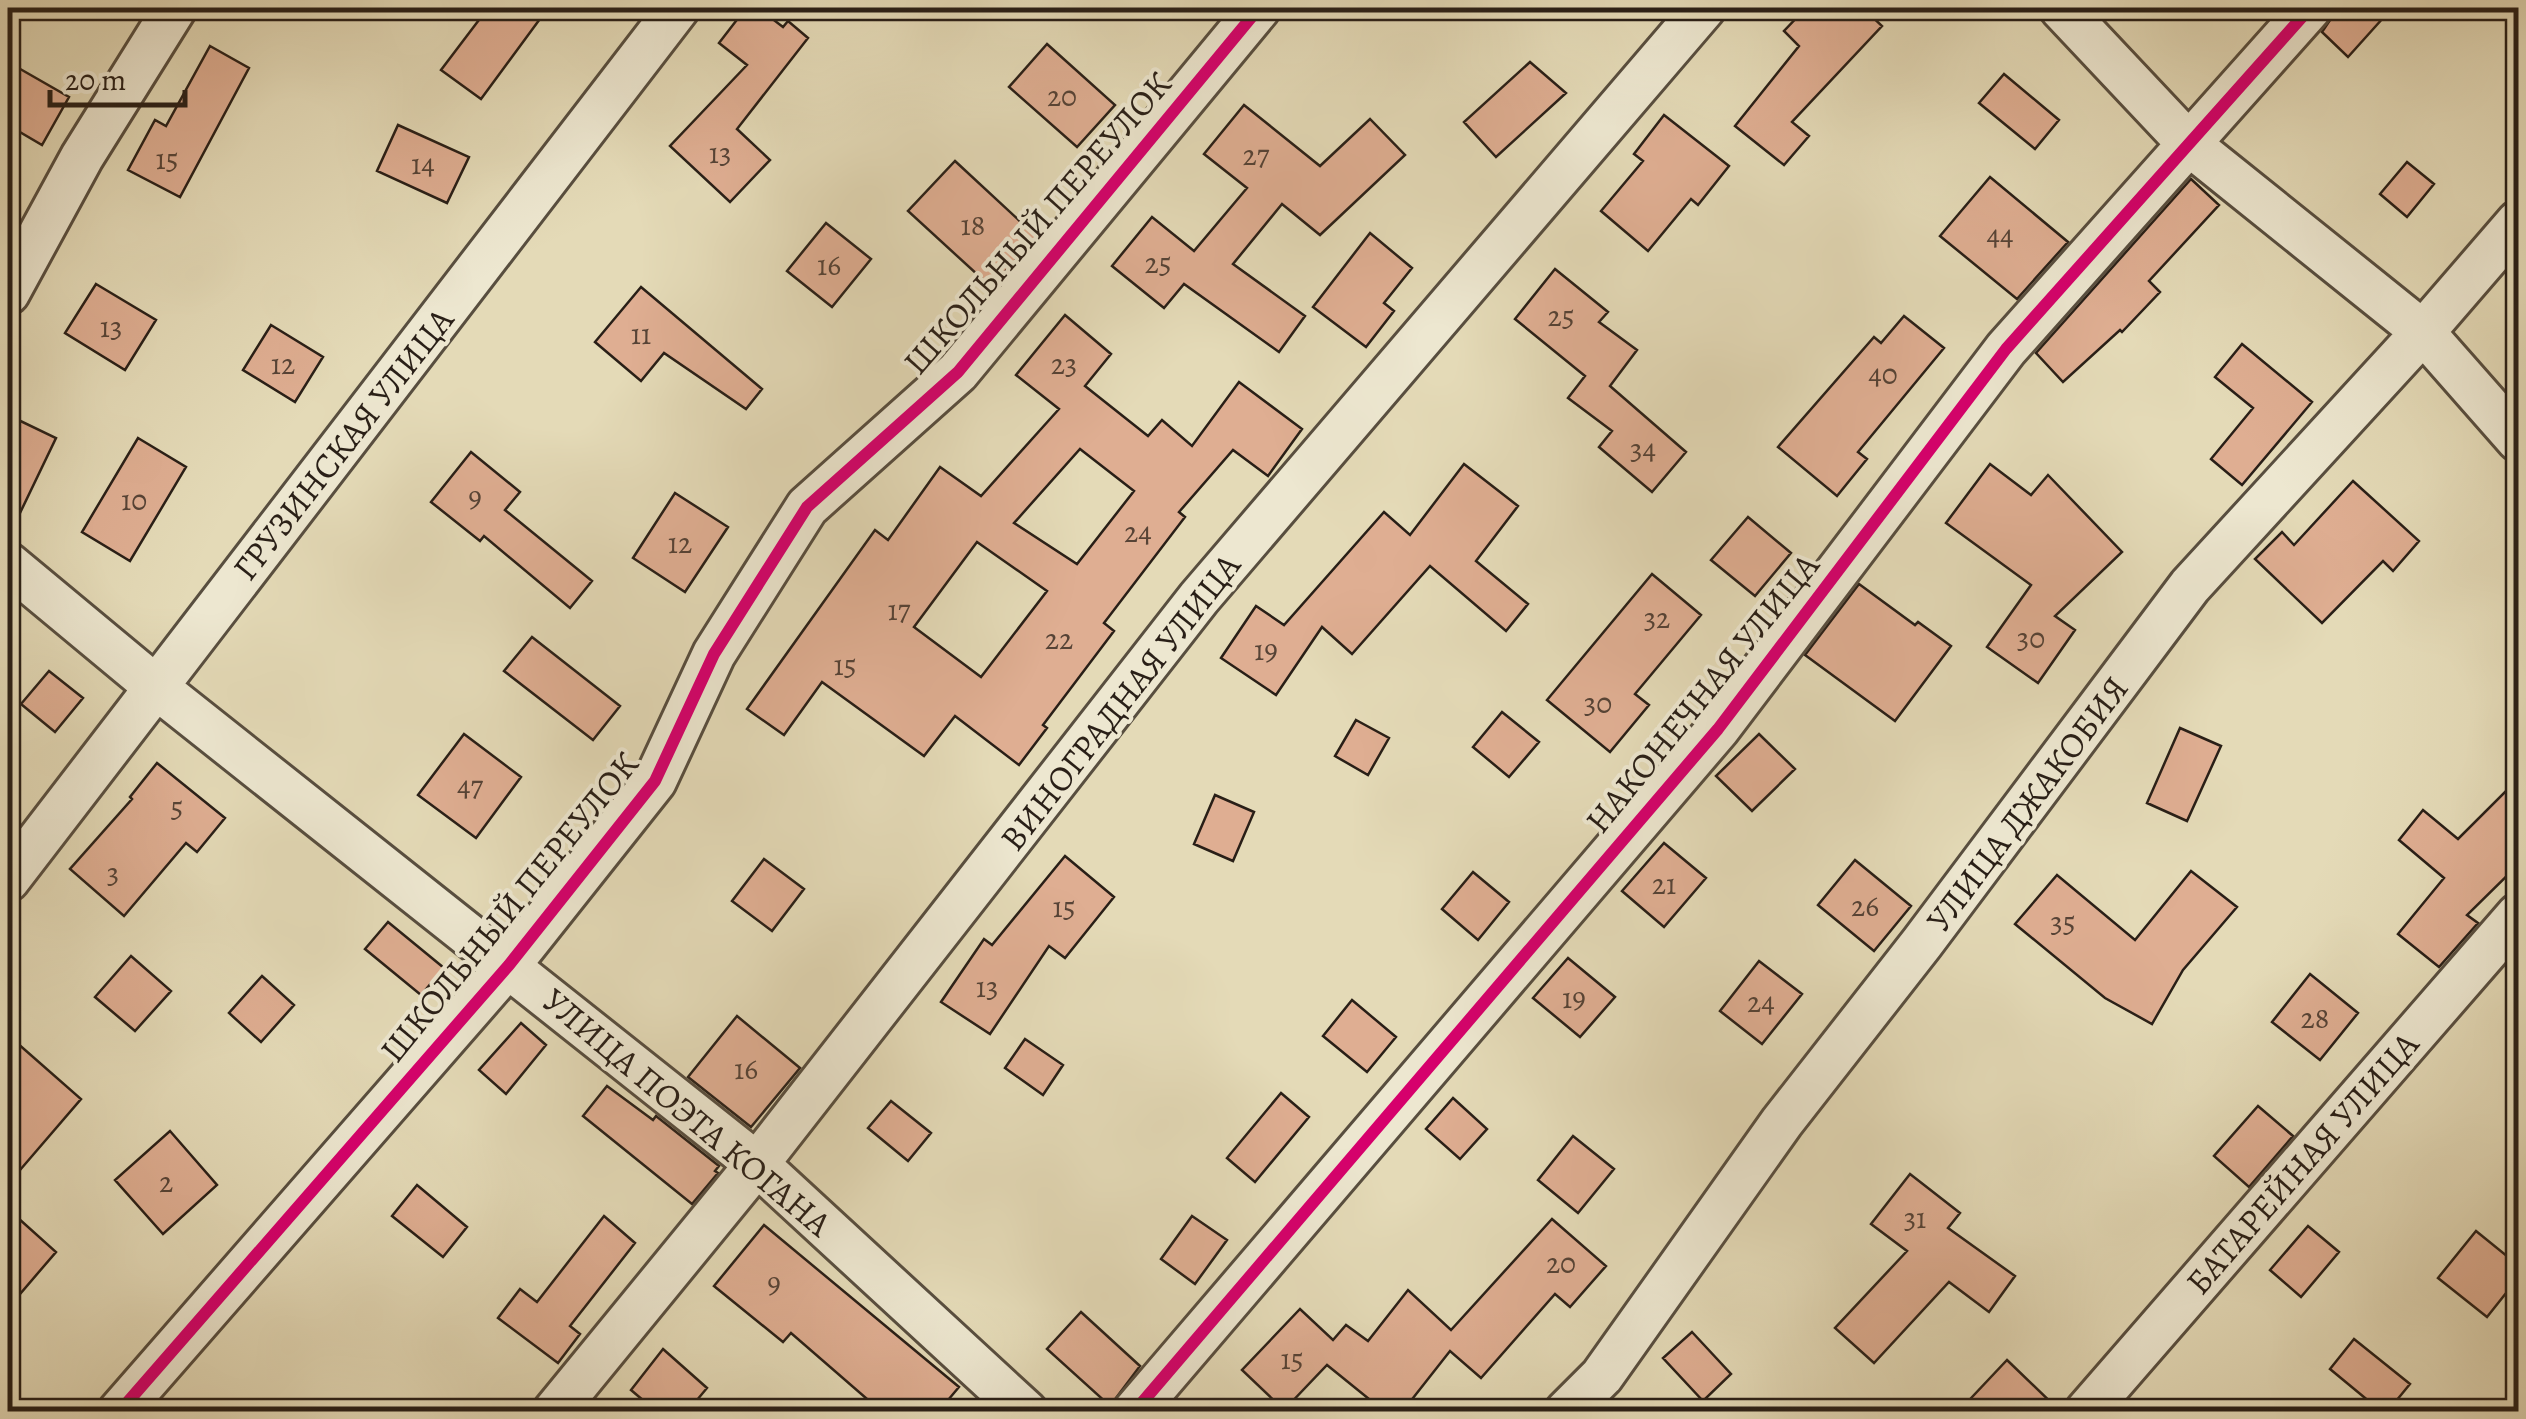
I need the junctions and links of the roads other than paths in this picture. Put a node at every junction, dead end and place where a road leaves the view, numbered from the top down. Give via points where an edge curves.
1 (175, 8) edge
2 (678, 8) edge
3 (1259, 8) edge
4 (1704, 8) edge
5 (2061, 8) edge
6 (2310, 8) edge
7 (2190, 144) junction
8 (2518, 222) edge
9 (8, 293) edge
10 (2423, 332) junction
11 (2518, 440) edge
12 (8, 564) edge
13 (156, 687) junction
14 (8, 880) edge
15 (2518, 915) edge
16 (509, 964) junction
17 (757, 1164) junction
18 (119, 1412) edge
19 (554, 1412) edge
20 (1026, 1412) edge
21 (1134, 1412) edge
22 (1566, 1412) edge
23 (2086, 1412) edge

1 - 9 street
2 - 13 street, ГРУЗИНСКАЯ УЛИЦА
3 - 16 street, ШКОЛЬНЫЙ ПЕРЕУЛОК via 958,372 807,507 714,654 655,781
4 - 17 street, ВИНОГРАДНАЯ УЛИЦА via 1199,598
5 - 7 street
6 - 7 street, НАКОНЕЧНАЯ УЛИЦА
7 - 10 street
7 - 21 street, НАКОНЕЧНАЯ УЛИЦА via 2006,349 1718,729
8 - 10 street, УЛИЦА ДЖАКОБИЯ
10 - 11 street
10 - 22 street, УЛИЦА ДЖАКОБИЯ via 2190,586 1782,1122 1602,1376
12 - 13 street, УЛИЦА ПОЭТА КОГАНА
13 - 14 street, ГРУЗИНСКАЯ УЛИЦА
13 - 16 street, УЛИЦА ПОЭТА КОГАНА
15 - 23 street, БАТАРЕЙНАЯ УЛИЦА
16 - 17 street, УЛИЦА ПОЭТА КОГАНА
16 - 18 street, ШКОЛЬНЫЙ ПЕРЕУЛОК
17 - 19 street, ВИНОГРАДНАЯ УЛИЦА
17 - 20 street, УЛИЦА ПОЭТА КОГАНА

